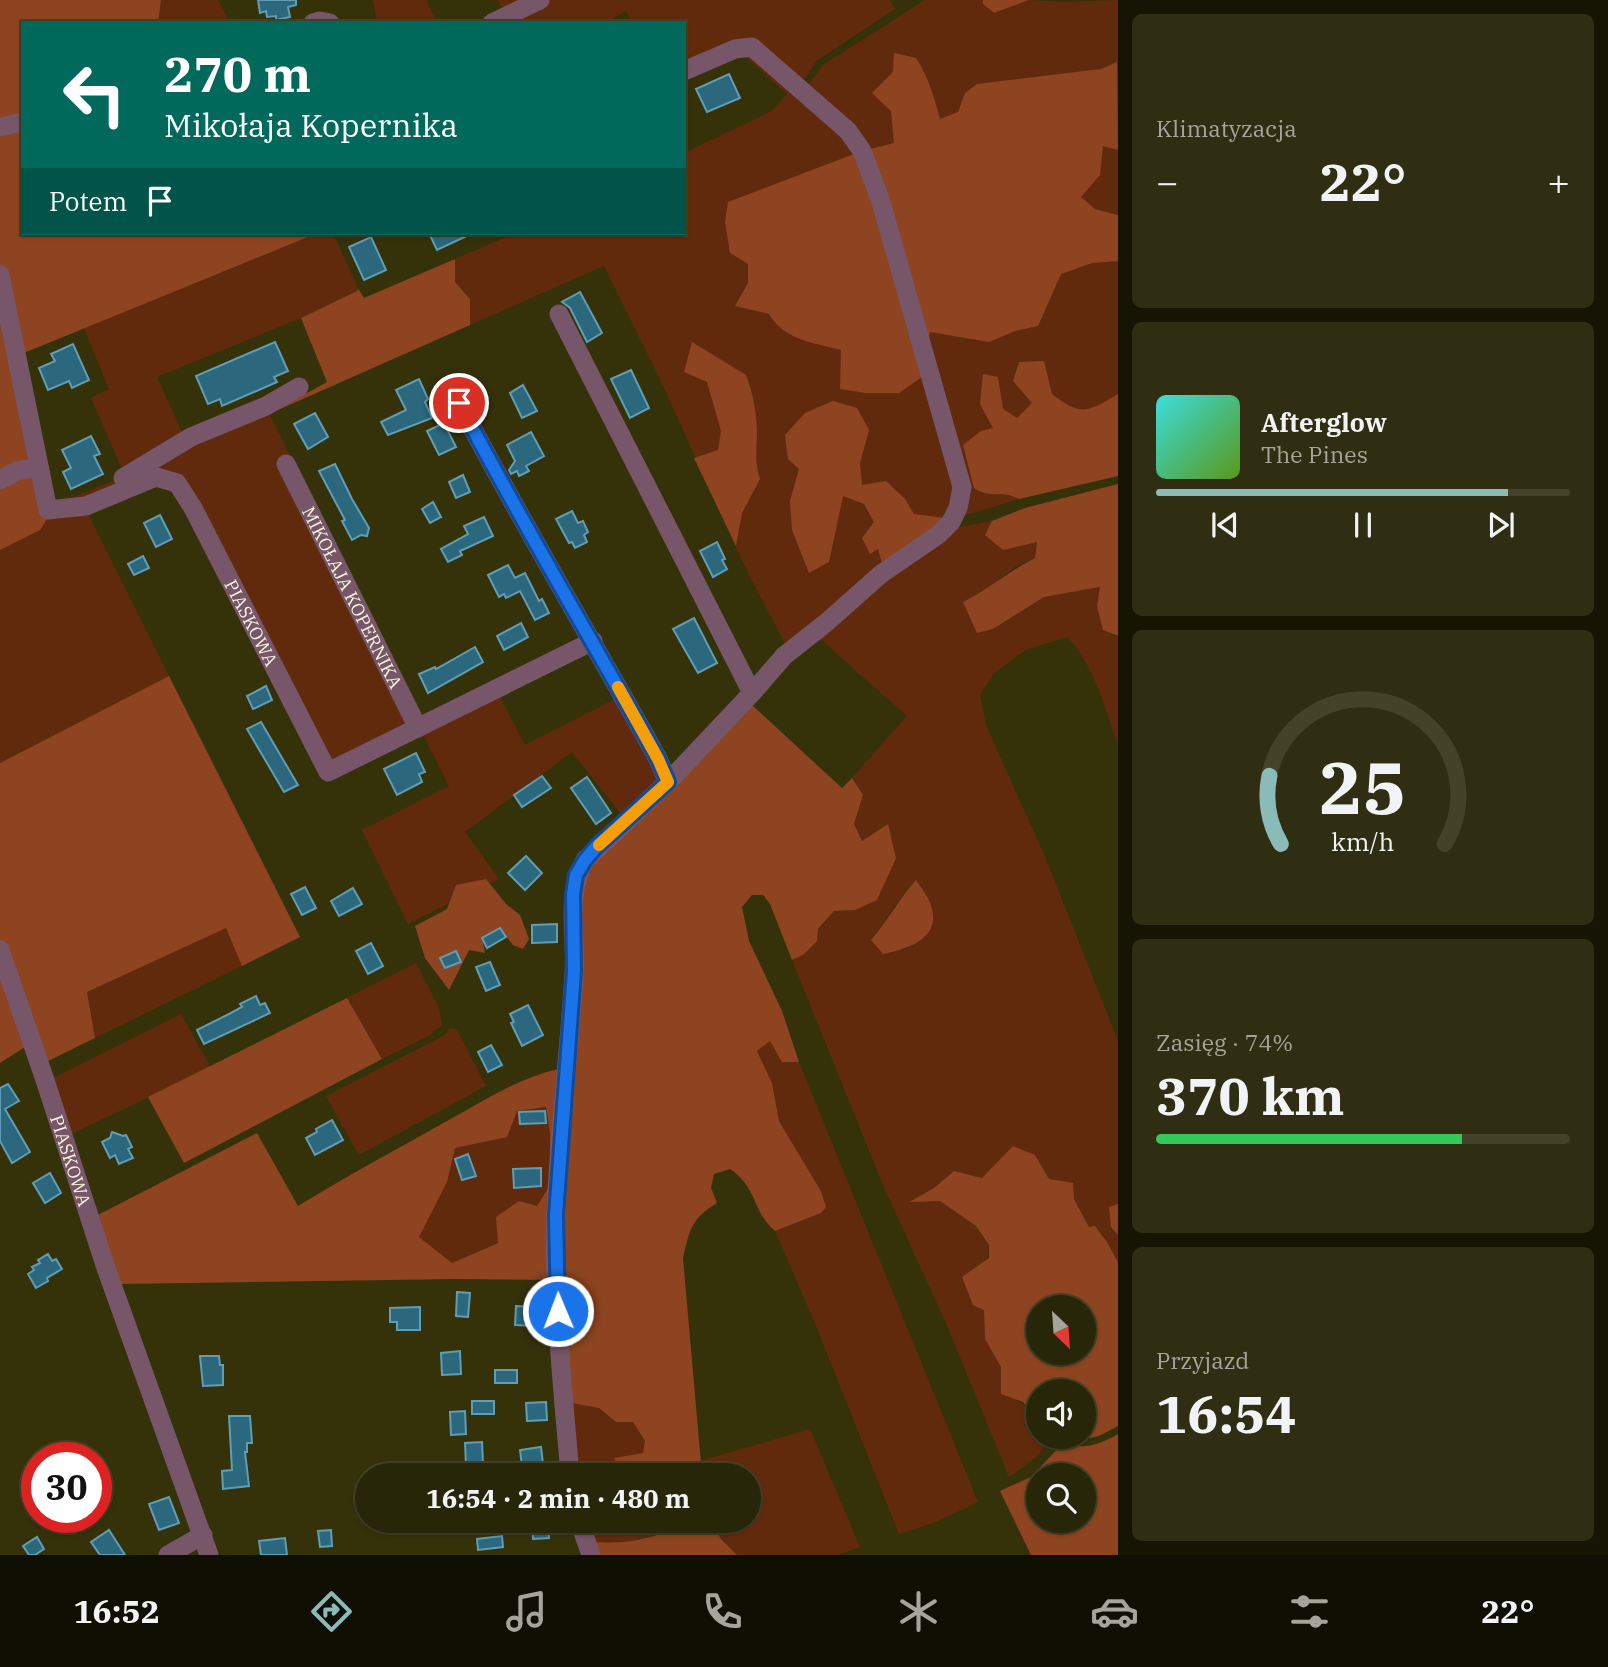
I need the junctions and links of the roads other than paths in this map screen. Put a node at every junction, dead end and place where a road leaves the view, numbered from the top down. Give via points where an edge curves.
1 (540, 0) edge
2 (496, 21) edge
3 (686, 70) edge
4 (21, 122) edge
5 (0, 127) edge
6 (0, 275) edge
7 (559, 313) dead end
8 (299, 387) dead end
9 (459, 403) dead end
10 (286, 464) dead end
11 (39, 467) junction
12 (0, 480) edge
13 (70, 508) junction
14 (593, 641) junction
15 (752, 693) junction
16 (418, 728) junction
17 (668, 782) junction
18 (0, 950) edge
19 (569, 1463) edge
20 (583, 1533) edge
21 (202, 1535) junction
22 (168, 1555) edge
23 (209, 1555) edge
24 (591, 1555) edge

1 - 2 street
3 - 15 street via 752,47 837,119 855,140 881,202 961,479 958,508 951,522 797,643
4 - 5 street
6 - 11 street
7 - 15 street
8 - 13 street via 191,437 84,495
9 - 14 street via 511,503
10 - 16 street, MIKOŁAJA KOPERNIKA
11 - 12 street
11 - 13 street via 48,510
13 - 16 street, PIASKOWA via 156,477 177,483 328,772
14 - 16 street
14 - 17 street
15 - 17 street
17 - 19 street via 585,860 573,894 574,971 556,1215 559,1350
18 - 21 street, PIASKOWA
20 - 24 street
21 - 22 street
21 - 23 street, PIASKOWA

